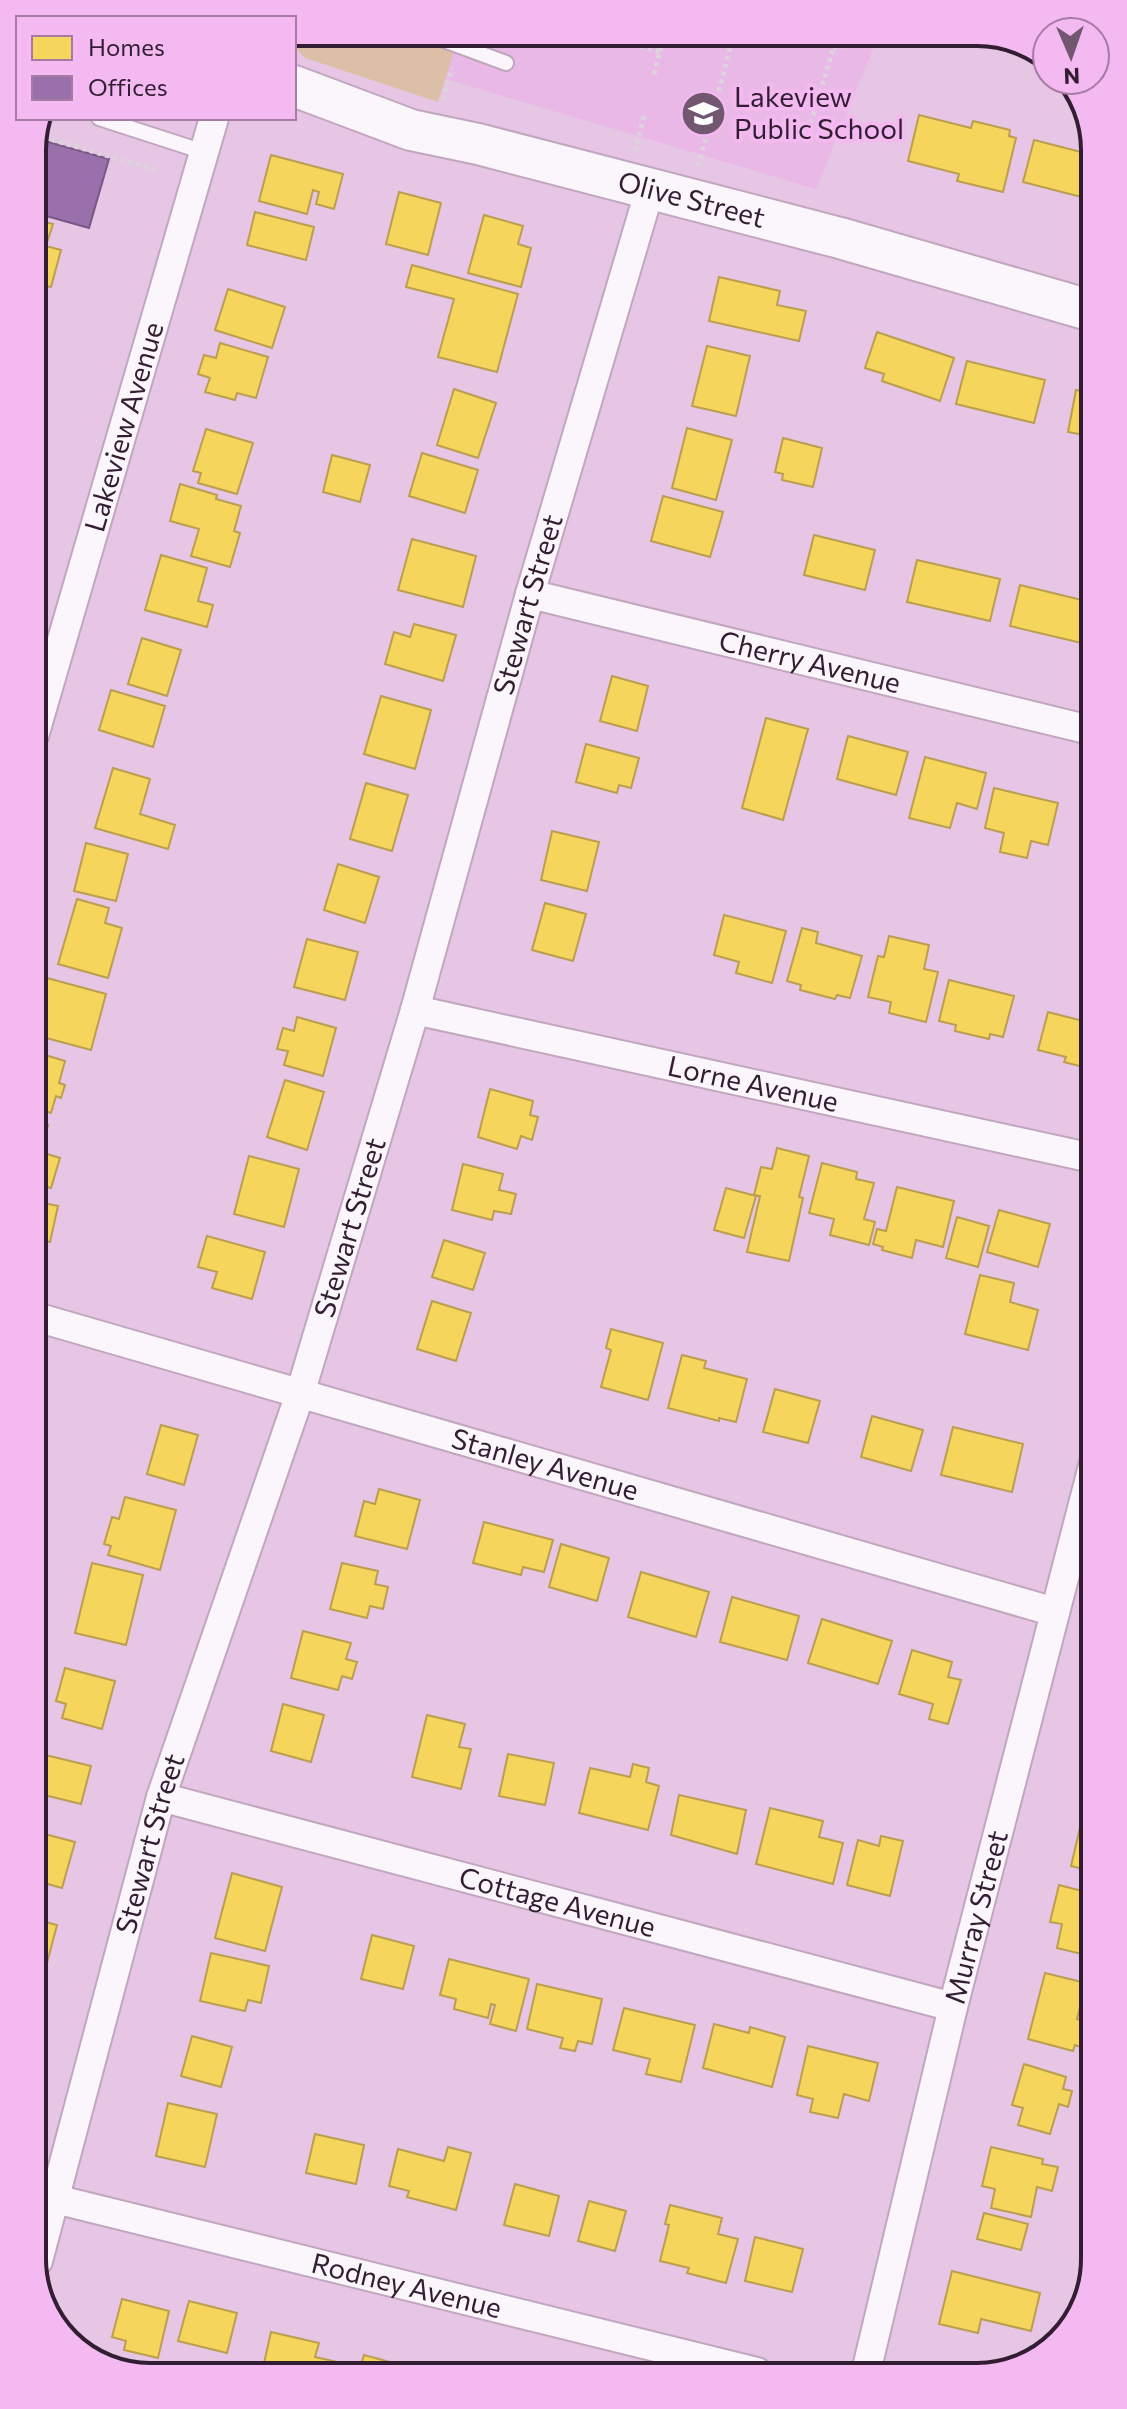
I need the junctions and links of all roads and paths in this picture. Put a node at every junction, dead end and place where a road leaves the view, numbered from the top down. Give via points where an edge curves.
1 (460, 46) edge
2 (638, 46) edge
3 (662, 46) edge
4 (730, 46) edge
5 (844, 46) edge
6 (833, 48) joint
7 (660, 52) junction
8 (506, 63) dead end
9 (654, 74) dead end
10 (296, 87) edge
11 (719, 91) dead end
12 (644, 115) dead end
13 (105, 120) edge
14 (213, 120) edge
15 (708, 131) dead end
16 (807, 137) dead end
17 (47, 138) edge
18 (204, 152) junction
19 (157, 170) dead end
20 (642, 173) junction
21 (696, 174) dead end
22 (1081, 308) edge
23 (530, 594) junction
24 (46, 695) edge
25 (1081, 728) edge
26 (415, 1010) junction
27 (1081, 1156) edge
28 (46, 1320) edge
29 (300, 1394) junction
30 (1081, 1512) edge
31 (1055, 1612) junction
32 (161, 1797) junction
33 (953, 2007) junction
34 (55, 2199) junction
35 (46, 2232) edge
36 (720, 2363) edge
37 (868, 2363) edge

1 - 8 lane
2 - 7 path
3 - 7 path
4 - 11 path
5 - 6 path
6 - 16 path
7 - 9 path
10 - 20 street, Olive Street via 411,130
12 - 20 path
13 - 18 lane
14 - 18 street, Lakeview Avenue
15 - 21 path
17 - 19 path
18 - 24 street, Lakeview Avenue
20 - 22 street, Olive Street via 840,238
20 - 23 street, Stewart Street
23 - 25 street, Cherry Avenue
23 - 26 street, Stewart Street
26 - 27 street, Lorne Avenue
26 - 29 street, Stewart Street
28 - 29 street, Stanley Avenue
29 - 31 street, Stanley Avenue
29 - 32 street, Stewart Street
30 - 31 street, Murray Street
31 - 33 street, Murray Street
32 - 33 street, Cottage Avenue
32 - 34 street, Stewart Street
33 - 37 street, Murray Street
34 - 35 street, Stewart Street
34 - 36 street, Rodney Avenue

